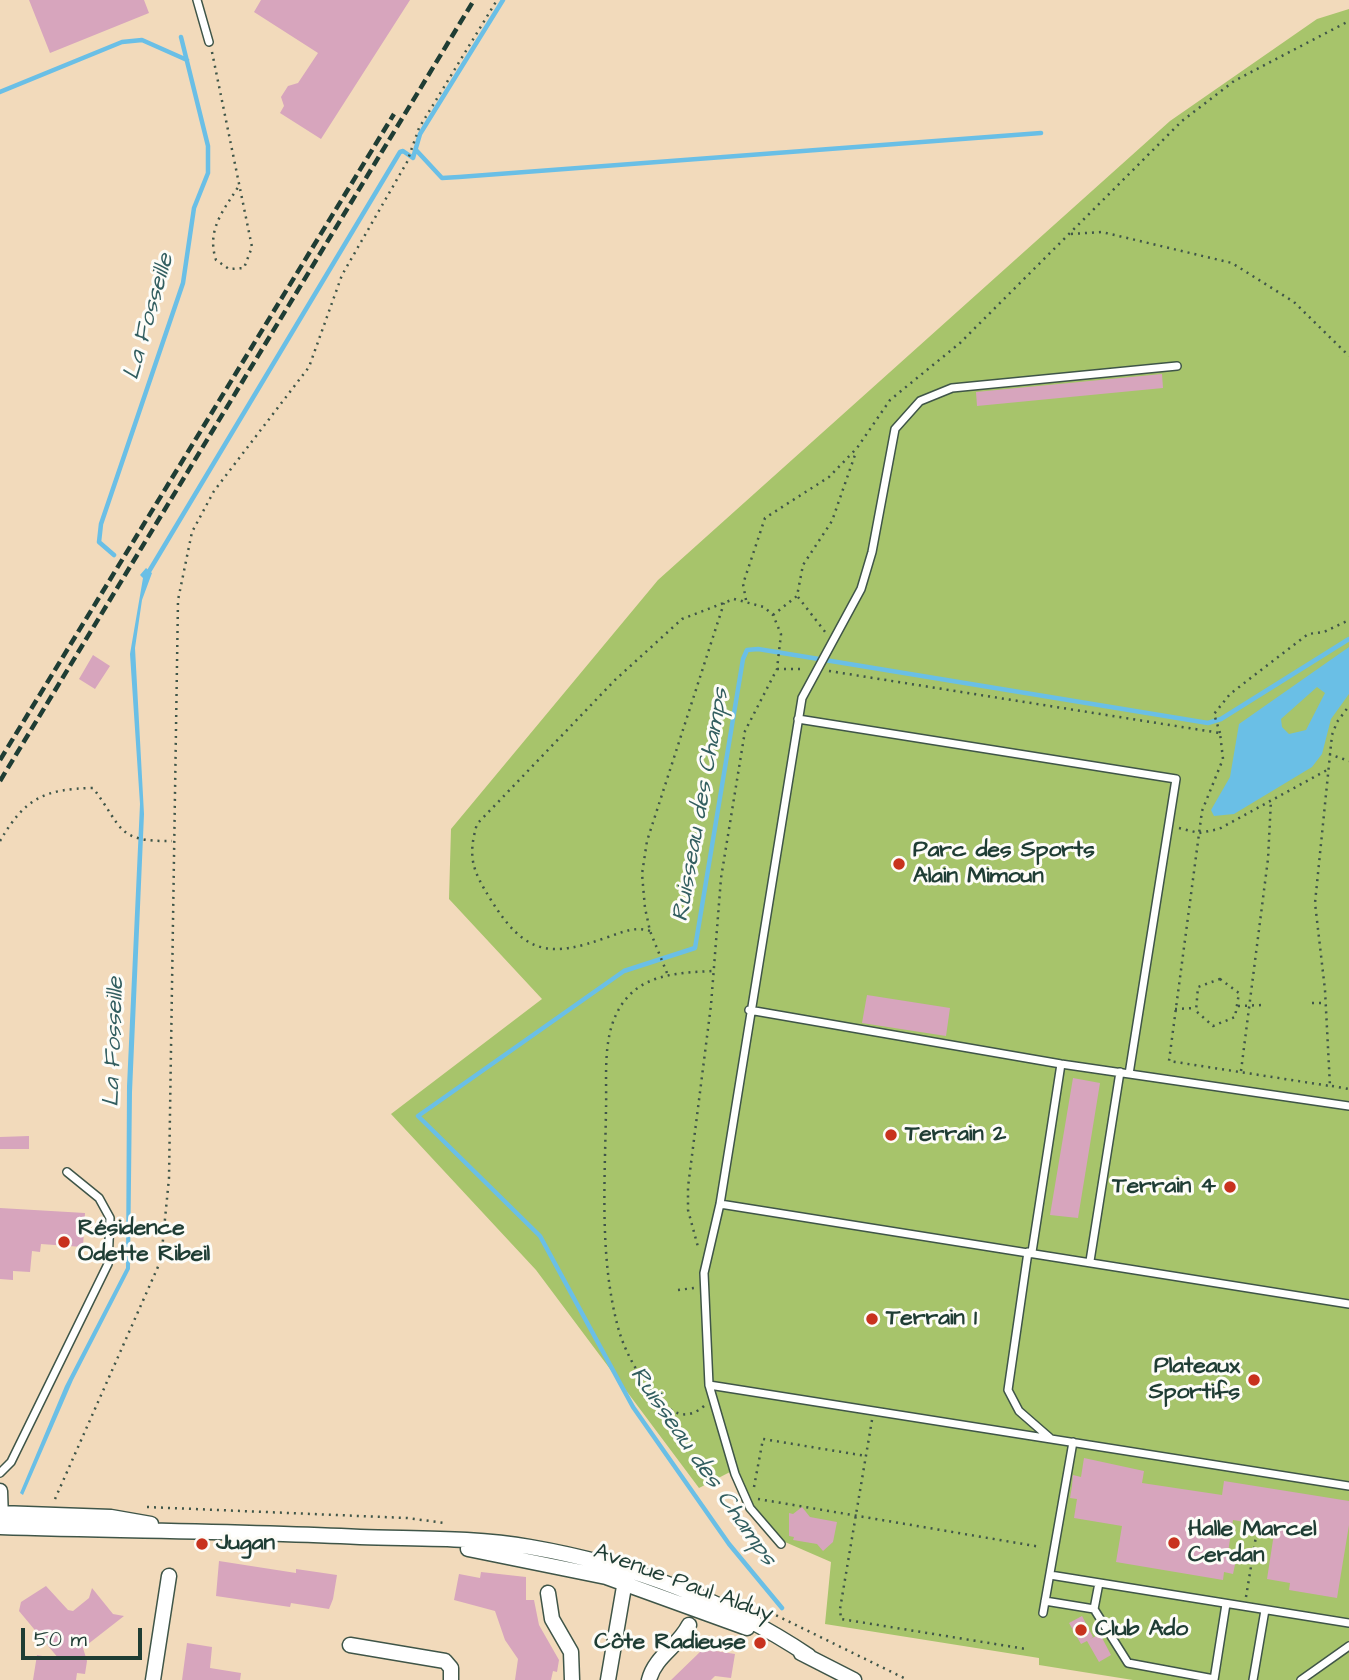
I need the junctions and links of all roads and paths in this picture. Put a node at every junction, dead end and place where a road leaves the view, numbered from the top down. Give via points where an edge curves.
1 (197, 0) edge
2 (497, 0) edge
3 (1349, 21) edge
4 (209, 43) joint
5 (240, 184) junction
6 (1071, 234) junction
7 (1349, 356) edge
8 (1177, 366) dead end
9 (857, 448) junction
10 (797, 596) junction
11 (746, 601) junction
12 (724, 603) junction
13 (773, 615) junction
14 (1349, 620) edge
15 (832, 641) junction
16 (817, 667) junction
17 (777, 669) junction
18 (1349, 706) edge
19 (798, 719) junction
20 (1220, 733) junction
21 (1329, 754) junction
22 (1349, 761) edge
23 (1327, 770) junction
24 (1271, 800) junction
25 (1169, 826) junction
26 (1199, 833) junction
27 (0, 841) edge
28 (174, 841) junction
29 (650, 932) junction
30 (712, 971) junction
31 (667, 974) junction
32 (1312, 1003) dead end
33 (1326, 1003) junction
34 (1263, 1005) dead end
35 (1237, 1006) junction
36 (1248, 1006) junction
37 (1196, 1008) junction
38 (1174, 1009) junction
39 (749, 1010) junction
40 (1061, 1065) junction
41 (1120, 1072) junction
42 (1240, 1073) junction
43 (1129, 1074) junction
44 (1330, 1086) junction
45 (1349, 1089) edge
46 (1349, 1106) edge
47 (67, 1172) dead end
48 (720, 1204) junction
49 (1030, 1252) junction
50 (1090, 1261) junction
51 (704, 1273) junction
52 (705, 1287) junction
53 (678, 1290) dead end
54 (1349, 1304) edge
55 (709, 1385) junction
56 (873, 1410) junction
57 (1051, 1438) junction
58 (1073, 1442) junction
59 (866, 1456) junction
60 (0, 1473) edge
61 (1349, 1486) edge
62 (0, 1491) edge
63 (54, 1502) dead end
64 (855, 1516) junction
65 (0, 1519) edge
66 (1258, 1524) dead end
67 (781, 1545) dead end
68 (1054, 1549) junction
69 (1050, 1574) junction
70 (169, 1576) dead end
71 (626, 1576) junction
72 (1099, 1583) junction
73 (548, 1593) dead end
74 (1045, 1601) junction
75 (1226, 1604) junction
76 (1245, 1607) junction
77 (1094, 1609) junction
78 (1265, 1610) junction
79 (1043, 1614) dead end
80 (1349, 1623) edge
81 (690, 1625) dead end
82 (350, 1645) dead end
83 (1349, 1646) edge
84 (1026, 1649) dead end
85 (573, 1674) edge
86 (650, 1678) edge
87 (1214, 1679) edge
88 (152, 1680) edge
89 (451, 1680) edge
90 (608, 1680) edge
91 (854, 1680) edge
92 (1255, 1680) edge
93 (1301, 1680) edge

1 - 4 lane
2 - 28 path via 419,128 407,162 342,275 309,367 214,491 192,532 177,600
3 - 6 path via 1234,81 1157,144
4 - 5 path
5 - 5 path via 252,247 244,268 229,269 216,260 211,244 216,222
6 - 7 path via 1102,232 1232,263 1294,302
6 - 9 path via 960,343 890,400
8 - 15 lane via 952,388 920,401 895,429 872,552 861,589
9 - 10 path via 832,521 803,565
9 - 11 path via 829,477 765,518 743,584
10 - 13 path
10 - 15 path
11 - 12 path
11 - 13 path
12 - 29 path via 647,841 642,874
12 - 29 path via 682,619 615,680 477,824 472,842 471,861 478,879 499,912 523,939 536,946 560,951 632,929
13 - 17 path via 781,634
14 - 20 path via 1308,634 1230,694 1214,714
15 - 16 lane
16 - 17 path
16 - 19 lane
16 - 20 path
17 - 30 path via 745,731 721,878
18 - 21 path via 1337,722
19 - 25 lane via 1176,779
19 - 39 lane
20 - 26 path via 1223,759 1202,811
21 - 22 path
21 - 23 path
23 - 24 path
23 - 33 path via 1315,902
24 - 26 path via 1219,829
24 - 36 path via 1268,859
25 - 26 path
25 - 43 lane
26 - 38 path
27 - 28 path via 16,813 42,794 93,788 116,825 142,842
28 - 63 path via 169,1178 161,1260
29 - 31 path
30 - 31 path
30 - 51 path via 688,1187 688,1210
31 - 55 path via 650,980 618,1010 608,1046 604,1200 610,1292 620,1334 633,1362 651,1391 671,1411 683,1416 696,1412 705,1404
32 - 33 path
33 - 44 path
34 - 36 path
35 - 36 path
35 - 37 path via 1235,1017 1213,1026
35 - 37 path via 1239,993 1220,979 1198,987
36 - 42 path
37 - 38 path
38 - 42 path via 1169,1061
39 - 40 lane
39 - 48 lane
40 - 41 lane
40 - 49 lane
41 - 43 lane
41 - 50 lane
42 - 44 path
43 - 46 lane
44 - 45 path
47 - 60 lane via 99,1198 110,1218 108,1264 11,1462
48 - 49 lane
48 - 51 lane
49 - 50 lane
49 - 57 lane via 1007,1390 1019,1411
50 - 54 lane
51 - 52 lane
52 - 53 path
52 - 55 lane
55 - 56 lane
55 - 67 lane via 750,1508
56 - 57 lane
56 - 59 path
57 - 58 lane
58 - 61 lane
58 - 68 lane
59 - 64 path
59 - 64 path via 762,1438 752,1499
62 - 65 street
64 - 68 path
64 - 84 path via 841,1619
65 - 71 street, Avenue Paul Alduy via 529,1546
66 - 76 path
68 - 69 lane
69 - 72 lane
69 - 74 lane
70 - 88 street
71 - 90 street
71 - 91 street, Avenue Paul Alduy via 719,1604
72 - 75 lane
72 - 77 lane
73 - 85 street via 552,1619 571,1652
74 - 77 lane
74 - 79 lane
75 - 76 lane
75 - 87 lane
76 - 78 lane
77 - 87 lane via 1128,1662
78 - 80 lane
78 - 92 lane
81 - 86 street via 682,1640 657,1660
82 - 89 street via 445,1661 451,1668
83 - 93 lane

